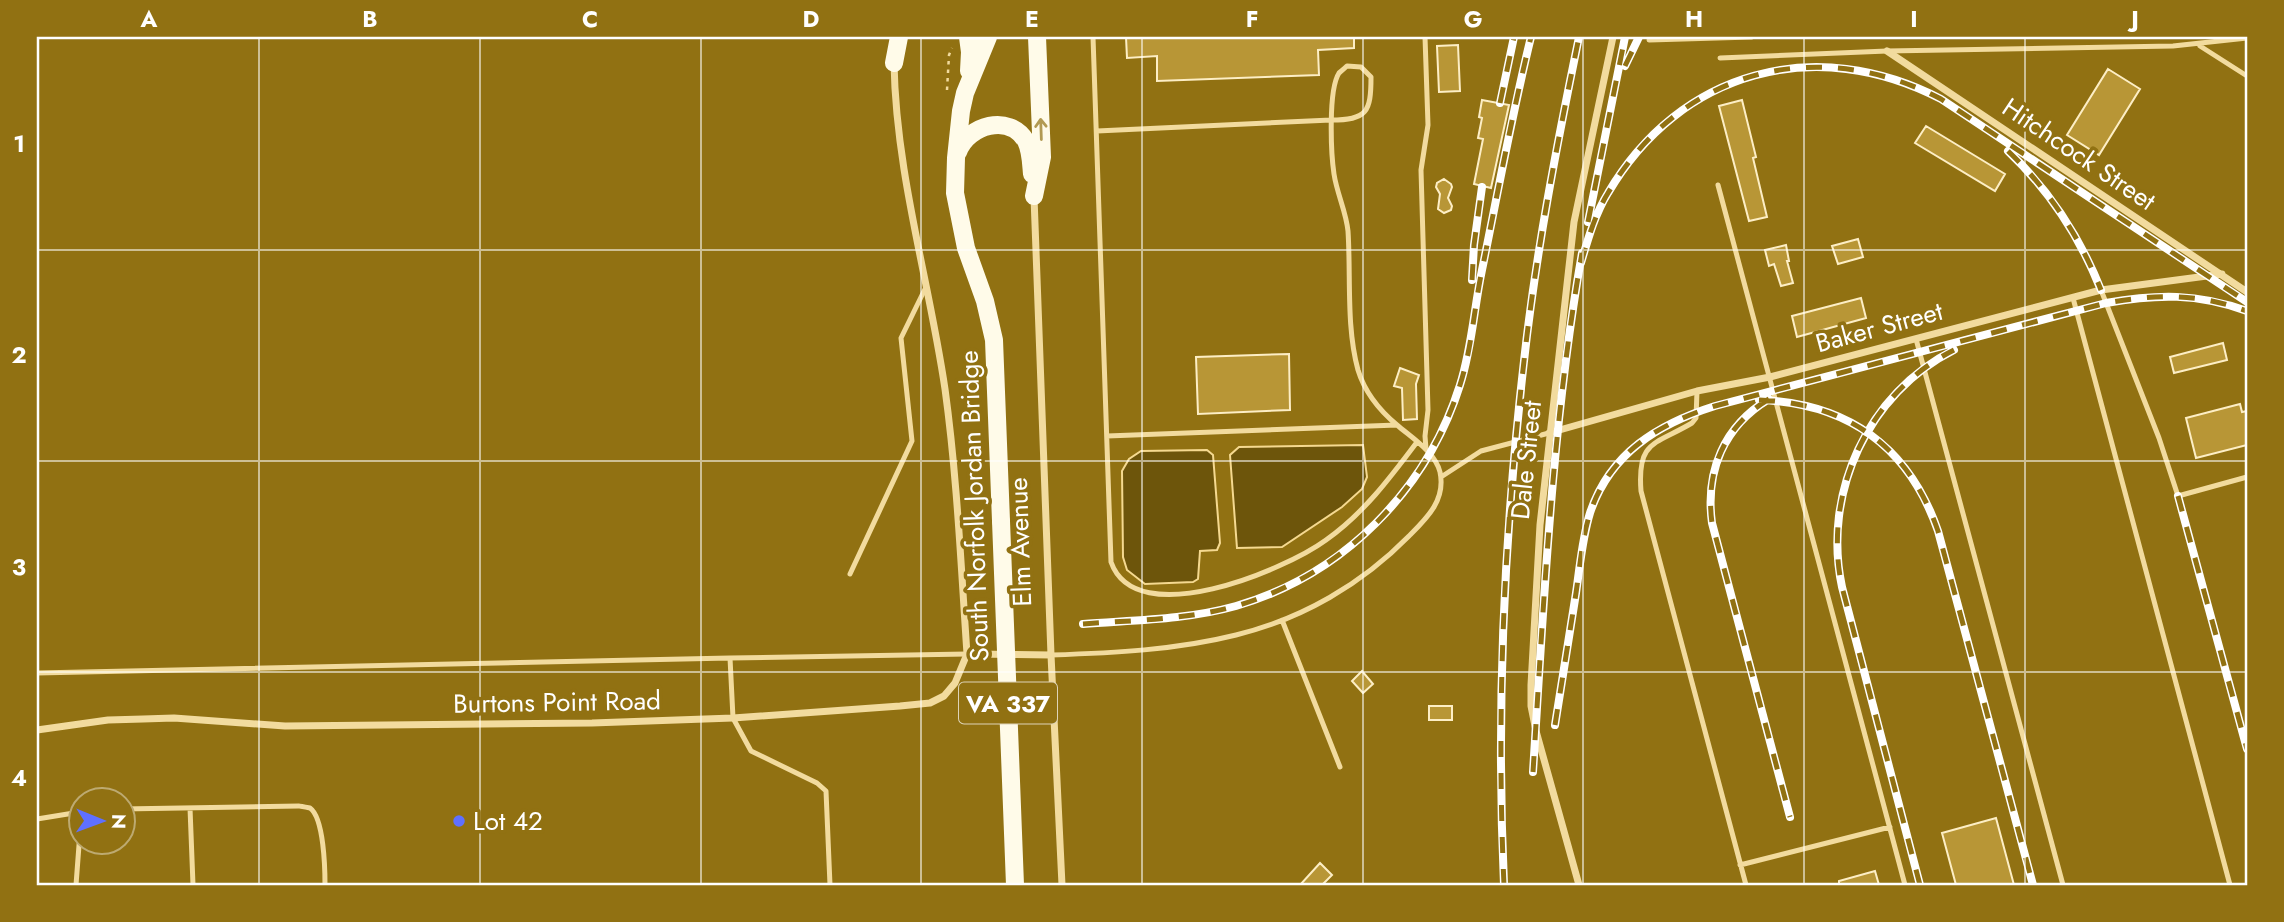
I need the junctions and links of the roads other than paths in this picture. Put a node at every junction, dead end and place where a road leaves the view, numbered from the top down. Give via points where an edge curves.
1 (893, 37) edge
2 (899, 37) edge
3 (968, 37) edge
4 (988, 37) edge
5 (1037, 37) edge
6 (1093, 37) edge
7 (1425, 37) edge
8 (1613, 37) edge
9 (1752, 37) edge
10 (2247, 38) edge
11 (1649, 40) dead end
12 (2199, 45) junction
13 (1887, 51) junction
14 (1720, 58) dead end
15 (894, 63) junction
16 (2247, 76) edge
17 (965, 93) junction
18 (1331, 120) junction
19 (1097, 131) junction
20 (955, 165) junction
21 (1718, 185) dead end
22 (1034, 196) junction
23 (2222, 274) junction
24 (925, 289) junction
25 (2101, 290) junction
26 (2247, 292) edge
27 (2073, 298) junction
28 (1916, 339) junction
29 (1770, 377) junction
30 (1697, 391) junction
31 (1398, 425) junction
32 (1549, 433) junction
33 (1107, 436) junction
34 (1417, 442) junction
35 (1427, 451) junction
36 (1441, 477) junction
37 (2247, 477) edge
38 (849, 574) dead end
39 (1282, 620) junction
40 (967, 654) junction
41 (1051, 655) junction
42 (730, 658) junction
43 (37, 673) edge
44 (733, 718) junction
45 (37, 730) edge
46 (1340, 767) dead end
47 (190, 808) junction
48 (136, 809) edge
49 (66, 814) edge
50 (37, 819) edge
51 (1890, 827) junction
52 (78, 856) edge
53 (1740, 865) junction
54 (76, 885) edge
55 (193, 885) edge
56 (325, 885) edge
57 (830, 885) edge
58 (1015, 885) edge
59 (1062, 885) edge
60 (1579, 885) edge
61 (1746, 885) edge
62 (1905, 885) edge
63 (2063, 885) edge
64 (2230, 885) edge

1 - 15 main road
2 - 15 main road
3 - 17 main road
4 - 17 main road, VA 337
22 -> 5 main road via 1042,157
6 - 19 lane
7 - 35 lane via 1428,125 1421,170
8 - 32 street, Dale Street via 1574,222
9 - 11 lane
10 - 12 lane
12 - 13 lane
12 - 16 lane
13 - 14 lane
13 - 23 street, Hitchcock Street
15 - 24 street via 910,210
17 - 20 main road, VA 337
18 - 18 lane via 1339,73 1347,66 1361,67 1371,77 1364,115
18 - 19 lane
18 - 31 lane via 1334,174 1346,218 1354,351 1364,387
19 - 33 lane
20 - 22 main road via 965,139 979,128 1013,129 1027,144
20 - 58 main road, South Norfolk Jordan Bridge / VA 337, bridge via 961,231 994,340
21 - 29 lane
22 - 41 street, Elm Avenue
23 - 25 street, Baker Street
23 - 26 street, Hitchcock Street
24 - 38 lane via 901,338 912,441
24 - 40 street via 955,479
25 - 27 street, Baker Street
25 - 37 lane via 2178,496
27 - 28 street, Baker Street
27 - 64 lane
28 - 29 street, Baker Street
28 - 63 lane
29 - 30 street, Baker Street
29 - 51 lane
30 - 32 street, Baker Street
30 - 53 lane via 1692,423 1646,450 1640,468 1641,491
31 - 33 lane
31 - 34 lane
32 - 36 lane via 1477,453
32 - 60 street, Dale Street via 1531,706
33 - 34 lane via 1111,562 1122,582 1157,595 1199,592 1233,583 1306,554 1367,504
34 - 35 lane
35 - 36 lane
36 - 39 lane via 1435,508 1393,552 1349,586
39 - 41 lane via 1205,642
39 - 46 lane
40 - 41 street
40 - 42 lane
40 - 44 street, Burtons Point Road via 955,683 930,703
41 - 59 street, Elm Avenue
42 - 43 lane
42 - 44 lane
44 - 45 street, Burtons Point Road via 353,726 174,718 108,720
44 - 57 lane via 751,751 826,791
47 - 48 lane
47 - 55 lane
47 - 56 lane via 310,808 321,833
49 - 50 lane
51 - 53 lane
51 - 62 lane
52 - 54 lane
53 - 61 lane

